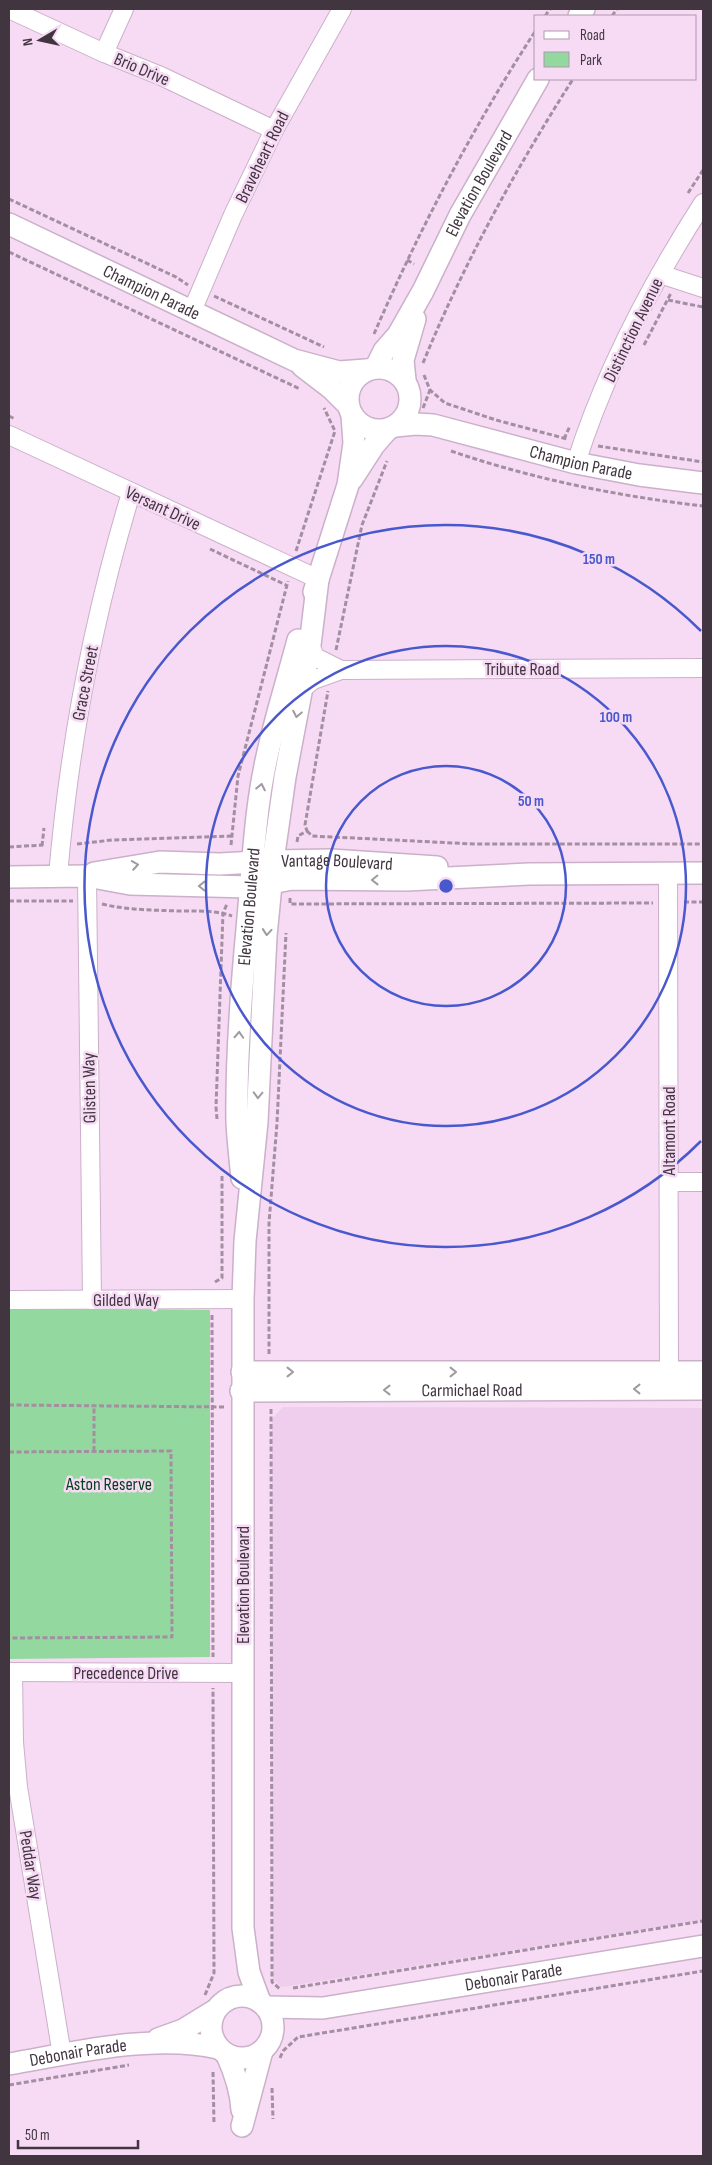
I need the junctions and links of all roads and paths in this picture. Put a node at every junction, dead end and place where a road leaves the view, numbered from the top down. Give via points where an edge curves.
1 (9, 9) edge
2 (124, 9) edge
3 (342, 9) edge
4 (534, 33) edge
5 (104, 53) junction
6 (537, 80) edge
7 (572, 80) edge
8 (274, 130) junction
9 (9, 199) edge
10 (703, 203) edge
11 (9, 224) edge
12 (407, 260) junction
13 (414, 264) dead end
14 (660, 274) junction
15 (677, 280) junction
16 (703, 288) edge
17 (423, 290) junction
18 (200, 291) junction
19 (668, 300) junction
20 (703, 307) edge
21 (192, 310) junction
22 (642, 348) dead end
23 (328, 350) dead end
24 (294, 360) junction
25 (375, 363) junction
26 (412, 379) junction
27 (350, 410) junction
28 (391, 428) junction
29 (462, 432) junction
30 (9, 435) edge
31 (602, 441) dead end
32 (582, 442) junction
33 (600, 446) junction
34 (449, 450) dead end
35 (390, 454) dead end
36 (703, 462) edge
37 (576, 463) junction
38 (703, 483) edge
39 (348, 485) junction
40 (131, 493) junction
41 (703, 506) edge
42 (352, 538) dead end
43 (359, 540) junction
44 (210, 549) dead end
45 (318, 579) junction
46 (286, 585) dead end
47 (310, 646) junction
48 (703, 668) edge
49 (335, 669) junction
50 (302, 689) junction
51 (307, 831) junction
52 (78, 834) dead end
53 (266, 835) junction
54 (298, 836) junction
55 (703, 844) edge
56 (69, 845) junction
57 (9, 847) edge
58 (273, 860) junction
59 (252, 862) junction
60 (294, 870) junction
61 (668, 873) junction
62 (703, 873) edge
63 (58, 876) junction
64 (87, 876) junction
65 (9, 877) edge
66 (261, 886) junction
67 (9, 902) edge
68 (87, 902) junction
69 (660, 902) junction
70 (703, 902) edge
71 (290, 904) junction
72 (651, 912) dead end
73 (258, 917) junction
74 (287, 927) dead end
75 (669, 1182) junction
76 (703, 1182) edge
77 (242, 1299) junction
78 (9, 1300) edge
79 (92, 1300) junction
80 (703, 1372) edge
81 (271, 1381) junction
82 (670, 1381) junction
83 (703, 1389) edge
84 (242, 1390) junction
85 (9, 1405) edge
86 (94, 1405) junction
87 (94, 1451) junction
88 (9, 1452) edge
89 (9, 1638) edge
90 (213, 1655) dead end
91 (11, 1672) edge
92 (213, 1673) junction
93 (243, 1673) junction
94 (703, 1921) edge
95 (243, 1928) junction
96 (703, 1946) edge
97 (703, 1971) edge
98 (213, 2004) junction
99 (263, 2004) junction
100 (323, 2008) junction
101 (148, 2042) junction
102 (267, 2042) junction
103 (223, 2051) junction
104 (62, 2055) junction
105 (9, 2064) edge
106 (134, 2064) dead end
107 (276, 2067) dead end
108 (213, 2070) dead end
109 (9, 2084) edge
110 (214, 2124) dead end

1 - 5 street, Brio Drive
2 - 5 street
3 - 8 street, Braveheart Road
4 - 12 path via 478,125
5 - 8 street, Brio Drive via 161,76
6 - 17 street, Elevation Boulevard via 460,215
7 - 26 path via 500,200
8 - 18 street, Braveheart Road
9 - 18 path
10 - 14 street, Distinction Avenue
11 - 21 street, Champion Parade
12 - 13 path
12 - 25 path via 367,345
14 - 15 street
14 - 32 street, Distinction Avenue via 600,397
15 - 16 street
15 - 19 path
17 - 25 street, Elevation Boulevard via 398,335
17 - 26 street, Elevation Boulevard via 403,360
18 - 21 street, Braveheart Road
18 - 23 path
19 - 20 path
19 - 22 path
21 - 24 street, Champion Parade
24 - 25 street, Champion Parade via 339,372
24 - 27 street, Champion Parade via 332,389
25 - 26 street
25 - 27 street via 350,385
26 - 28 street via 409,410
26 - 29 street, Champion Parade via 423,406
26 - 32 path via 445,403
27 - 28 street via 358,423 367,428
27 - 39 street, Elevation Boulevard via 354,443
28 - 29 street, Champion Parade via 416,424
28 - 39 street, Elevation Boulevard via 374,444
29 - 37 street, Champion Parade
30 - 40 street, Versant Drive
31 - 33 path
32 - 33 path
32 - 37 street, Distinction Avenue
33 - 36 path
34 - 41 path via 579,486
35 - 43 path
37 - 38 street, Champion Parade
39 - 45 street, Elevation Boulevard
40 - 45 street, Versant Drive
40 - 56 street, Grace Street via 113,556 79,712
42 - 43 path
43 - 49 path
44 - 46 path
45 - 47 street, Elevation Boulevard
53 -> 45 street, Elevation Boulevard via 259,801 280,708
47 - 49 street via 315,657
47 - 50 street, Elevation Boulevard
48 - 49 street, Tribute Road
49 - 50 street
49 - 51 path via 305,825
50 -> 53 street, Elevation Boulevard
51 - 54 path
51 - 55 path via 312,836 474,844
52 - 56 path
53 - 54 path
53 - 56 path via 122,839
53 - 58 street, Elevation Boulevard
53 - 59 street, Elevation Boulevard
54 - 60 path
56 - 57 path
56 - 63 street, Grace Street
58 - 59 street, Vantage Boulevard
58 - 60 street, Vantage Boulevard
58 - 66 street, Elevation Boulevard
64 -> 59 street, Vantage Boulevard via 160,862
59 - 66 street, Elevation Boulevard
60 - 61 street, Vantage Boulevard via 406,880 529,874
60 - 66 street, Vantage Boulevard
60 - 71 path
61 - 62 street, Vantage Boulevard
61 - 69 street, Altamont Road
63 - 64 street, Vantage Boulevard
63 - 65 street, Vantage Boulevard
66 -> 64 street, Vantage Boulevard via 130,884
64 - 68 street, Glisten Way
66 - 73 street, Elevation Boulevard
67 - 68 path
68 - 73 path via 124,909 203,911
68 - 79 street, Glisten Way
69 - 70 path
69 - 71 path
69 - 72 path
69 - 75 street, Altamont Road
71 - 73 path via 287,918
73 - 77 street, Elevation Boulevard via 242,972 238,1064 238,1140 245,1241
74 - 81 path via 269,1223 268,1356 271,1358
75 - 76 street
75 - 82 street, Altamont Road
77 - 79 street, Gilded Way
77 - 84 street, Elevation Boulevard
78 - 79 street, Gilded Way
80 - 82 street, Carmichael Road
81 - 82 street, Carmichael Road
81 - 84 street, Carmichael Road
81 - 94 path via 272,1982 281,1990
82 - 83 street, Carmichael Road
84 - 86 path via 180,1408
84 - 93 street, Elevation Boulevard
85 - 86 path
86 - 87 path
87 - 88 path
87 - 89 path via 171,1451 172,1637
90 - 92 path
91 - 92 street, Precedence Drive
91 - 104 street, Peddar Way via 18,1787
92 - 93 street, Precedence Drive
92 - 98 path
93 - 95 street, Elevation Boulevard
95 - 98 street, Elevation Boulevard via 236,1972
95 - 99 street, Elevation Boulevard via 249,1972
96 - 100 street, Debonair Parade
97 - 107 path via 298,2038 283,2051
98 - 99 street via 244,1995
98 - 101 street, Debonair Parade via 183,2030
98 - 103 street via 210,2030
99 - 100 street, Debonair Parade
99 - 102 street via 273,2024
100 - 102 street, Debonair Parade
101 - 103 street, Debonair Parade via 203,2044
101 - 104 street, Debonair Parade
102 - 103 street via 245,2058
102 - 103 street via 242,2126 241,2097 235,2073
104 - 105 street, Debonair Parade
106 - 109 path
108 - 110 path

